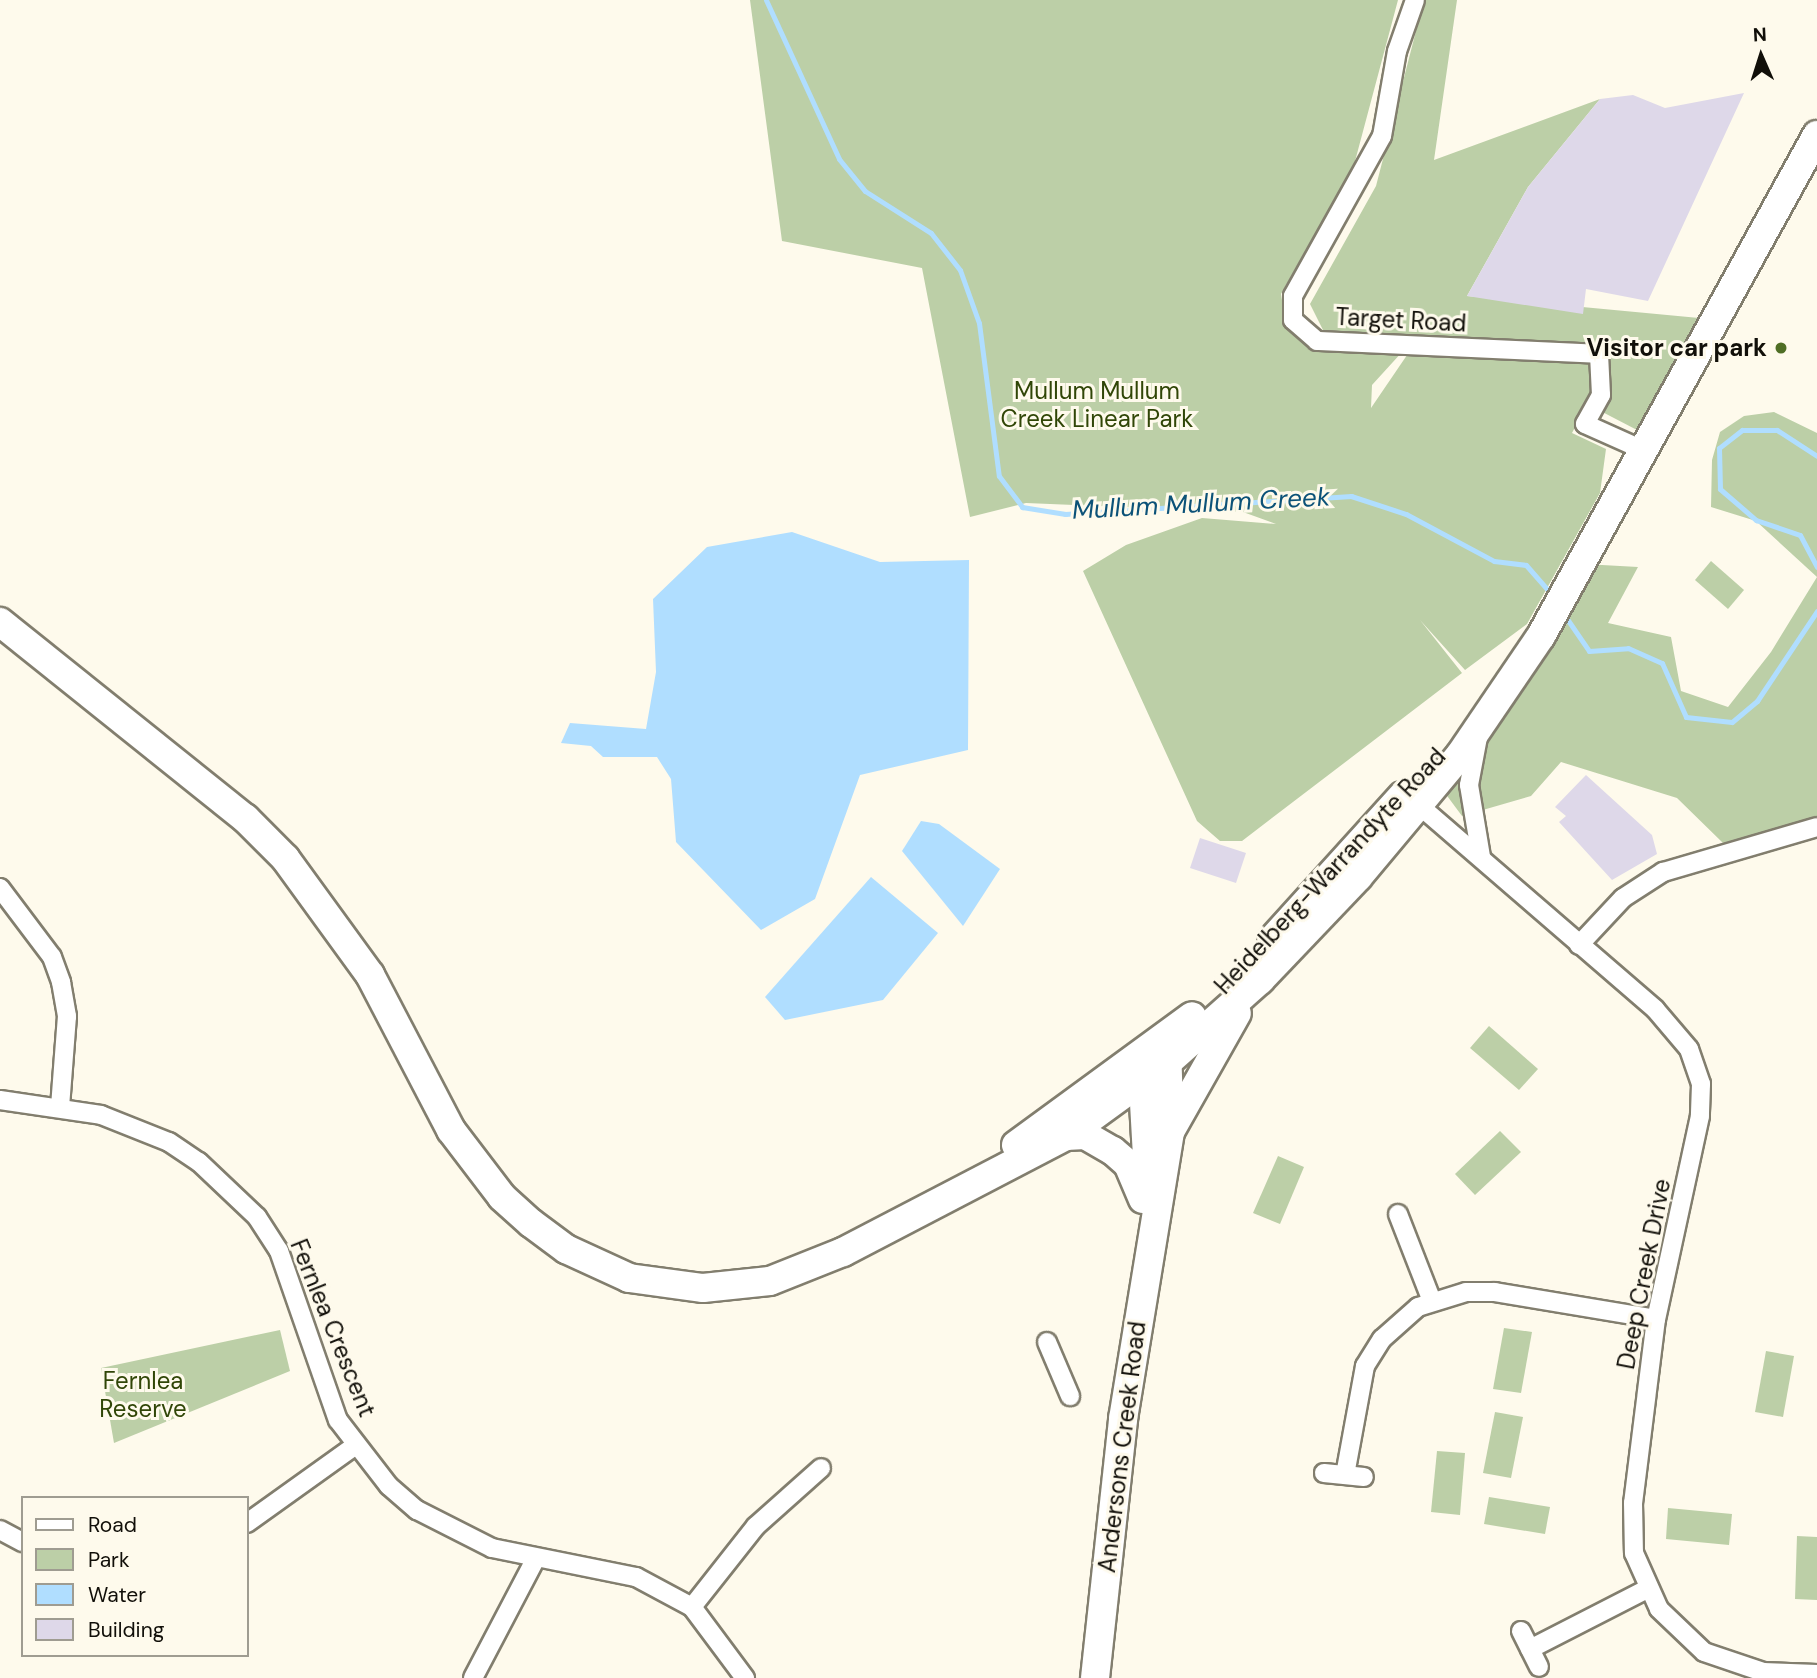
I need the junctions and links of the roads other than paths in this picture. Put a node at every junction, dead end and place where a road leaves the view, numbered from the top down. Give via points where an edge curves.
1 (1415, 0) edge
2 (1817, 135) edge
3 (1643, 450) junction
4 (0, 622) edge
5 (1506, 689) junction
6 (1479, 727) junction
7 (1412, 799) junction
8 (1817, 827) edge
9 (1481, 857) junction
10 (0, 888) edge
11 (1579, 945) junction
12 (1260, 980) junction
13 (1168, 1049) junction
14 (1142, 1070) junction
15 (0, 1100) edge
16 (61, 1107) junction
17 (1170, 1131) junction
18 (1066, 1136) junction
19 (946, 1196) junction
20 (1398, 1214) dead end
21 (1152, 1217) junction
22 (1432, 1301) junction
23 (1656, 1320) junction
24 (1046, 1342) dead end
25 (1070, 1396) dead end
26 (355, 1445) junction
27 (821, 1468) dead end
28 (1324, 1473) dead end
29 (1345, 1475) junction
30 (1364, 1477) dead end
31 (248, 1522) edge
32 (0, 1530) edge
33 (21, 1541) edge
34 (535, 1560) junction
35 (1647, 1589) junction
36 (692, 1607) junction
37 (1521, 1631) dead end
38 (1530, 1648) junction
39 (1539, 1667) dead end
40 (1817, 1674) edge
41 (473, 1678) edge
42 (745, 1678) edge
43 (1095, 1678) edge

1 - 3 street, Target Road via 1397,51 1382,136 1293,296 1293,320 1317,341 1599,354 1601,395 1586,424
2 - 3 main road, Heidelberg-Warrandyte Road
3 - 5 main road, Heidelberg-Warrandyte Road via 1584,565
4 - 19 main road, Heidelberg-Warrandyte Road via 245,818 285,858 370,975 474,1162 502,1197 566,1249 629,1278 737,1286 771,1280 843,1252
5 - 6 main road, Heidelberg-Warrandyte Road
5 - 7 main road, Heidelberg-Warrandyte Road via 1463,726
6 - 7 main road, Heidelberg-Warrandyte Road
6 - 9 street via 1469,785
7 - 9 street, Deep Creek Drive
7 - 12 main road, Heidelberg-Warrandyte Road
7 - 13 main road, Heidelberg-Warrandyte Road
8 - 11 street via 1663,872 1623,898
9 - 11 street, Deep Creek Drive
10 - 16 street via 52,957 61,982 67,1016
11 - 23 street, Deep Creek Drive via 1670,1022 1689,1049 1701,1084 1696,1139
12 - 13 main road, Heidelberg-Warrandyte Road
12 - 17 main road via 1222,1035
13 - 14 main road, Heidelberg-Warrandyte Road
13 - 17 main road, Andersons Creek Road
14 - 18 main road, Heidelberg-Warrandyte Road
14 - 19 main road, Heidelberg-Warrandyte Road
14 - 21 main road, Andersons Creek Road
15 - 16 street, Fernlea Crescent
16 - 26 street, Fernlea Crescent via 113,1118 169,1142 257,1217 279,1251 338,1420
17 - 21 main road, Andersons Creek Road
18 - 19 main road, Heidelberg-Warrandyte Road
18 - 21 main road via 1086,1135 1128,1164
20 - 22 street
21 - 43 main road, Andersons Creek Road
22 - 23 street via 1495,1292
22 - 29 street via 1395,1326 1365,1366
23 - 35 street, Deep Creek Drive via 1632,1520 1634,1553
24 - 25 street
26 - 31 street
26 - 34 street, Fernlea Crescent via 417,1510 460,1535
27 - 36 street via 756,1526
28 - 29 street
29 - 30 street
32 - 33 street
34 - 36 street, Fernlea Crescent via 636,1577
34 - 41 street
35 - 38 street
35 - 40 street, Deep Creek Drive via 1672,1626 1713,1656 1763,1672
36 - 42 street, Fernlea Crescent
37 - 38 street
38 - 39 street

